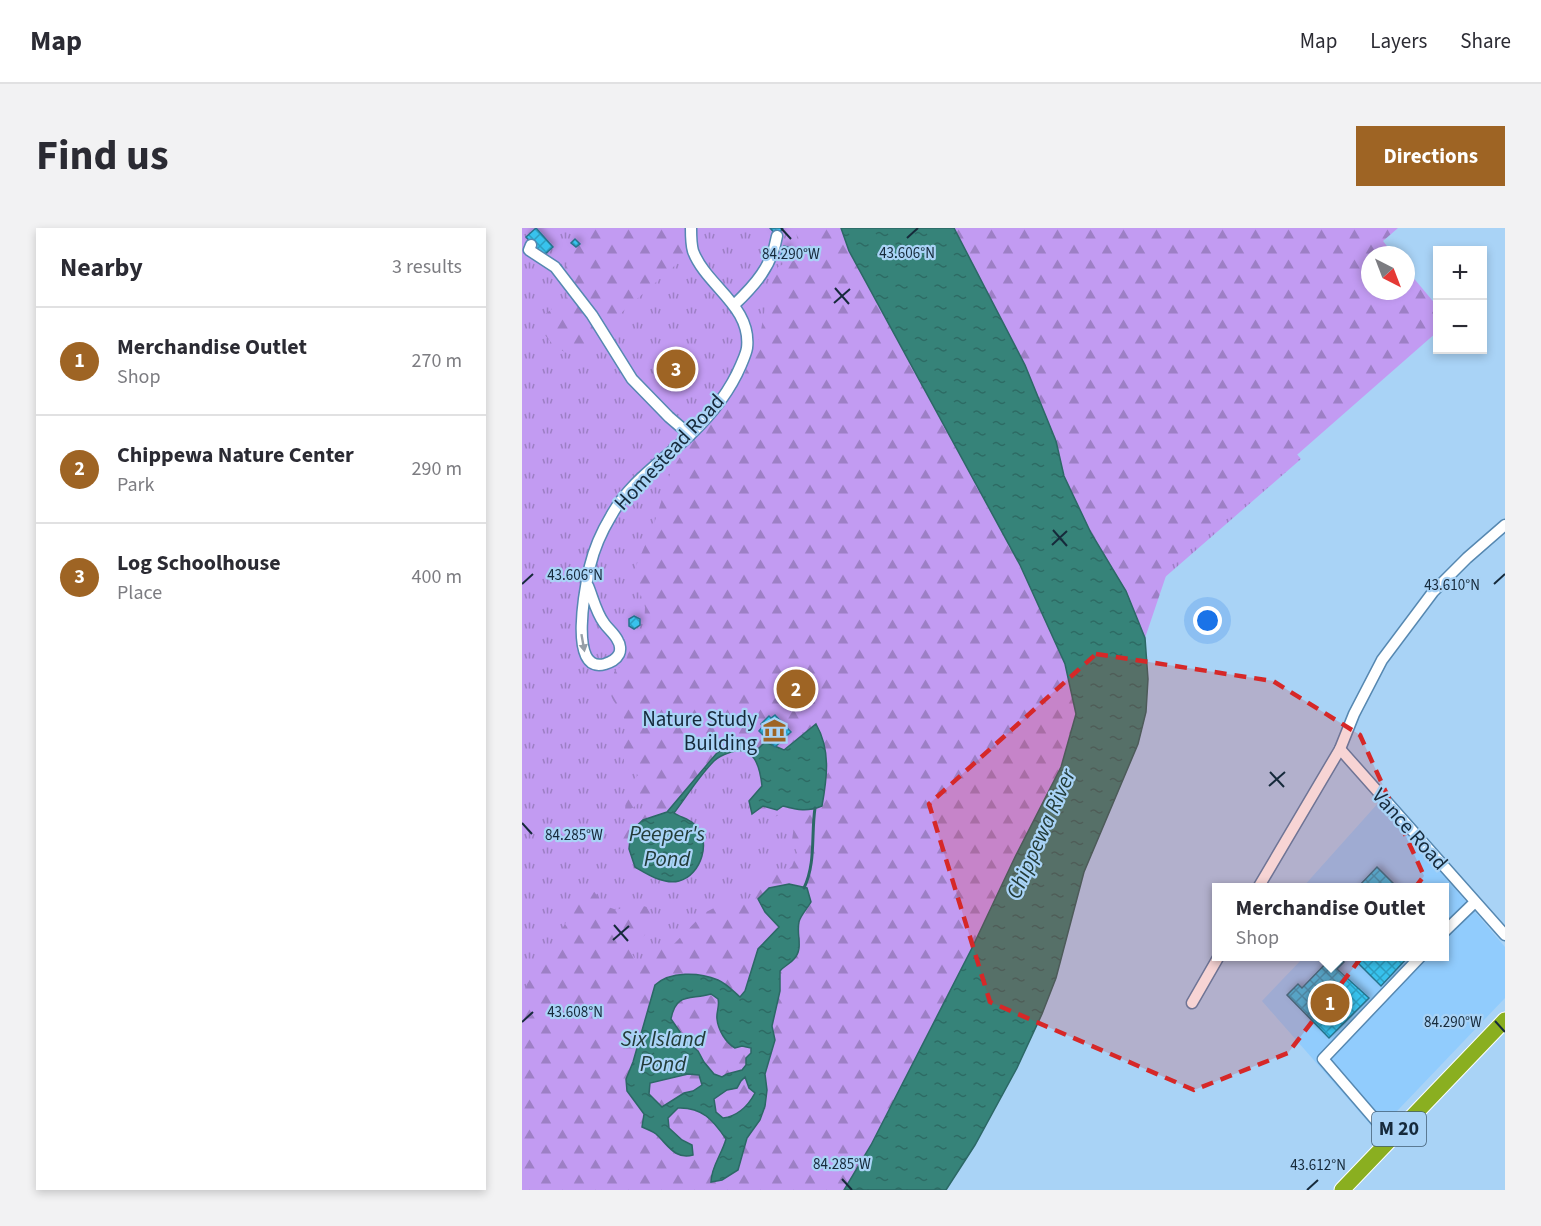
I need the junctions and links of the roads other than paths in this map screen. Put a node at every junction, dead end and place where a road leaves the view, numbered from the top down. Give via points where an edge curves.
1 (691, 228) edge
2 (777, 236) dead end
3 (531, 245) dead end
4 (734, 305) junction
5 (690, 435) junction
6 (1505, 525) edge
7 (588, 586) junction
8 (1340, 749) junction
9 (1261, 883) edge
10 (1475, 902) junction
11 (1449, 927) edge
12 (1505, 935) edge
13 (1217, 961) edge
14 (1417, 961) edge
15 (1192, 1003) dead end
16 (1505, 1020) edge
17 (1391, 1138) junction
18 (1342, 1190) edge

1 - 4 street, Homestead Road via 693,250
2 - 4 street via 772,259
3 - 5 street via 528,250 555,267 592,315 632,379
4 - 5 street, Homestead Road via 744,322 747,350 736,378
5 - 7 street, Homestead Road via 627,491 599,540
6 - 8 street via 1433,592 1405,627 1382,660
7 -> 7 street, Homestead Road via 581,620 582,640 590,661 600,666 612,662 620,652 620,643 599,615
8 - 9 street
8 - 10 street, Vance Road
10 - 11 street
10 - 12 street, Vance Road
13 - 15 street
14 - 17 street via 1323,1059
16 - 17 highway, M 20
17 - 18 highway, M 20

